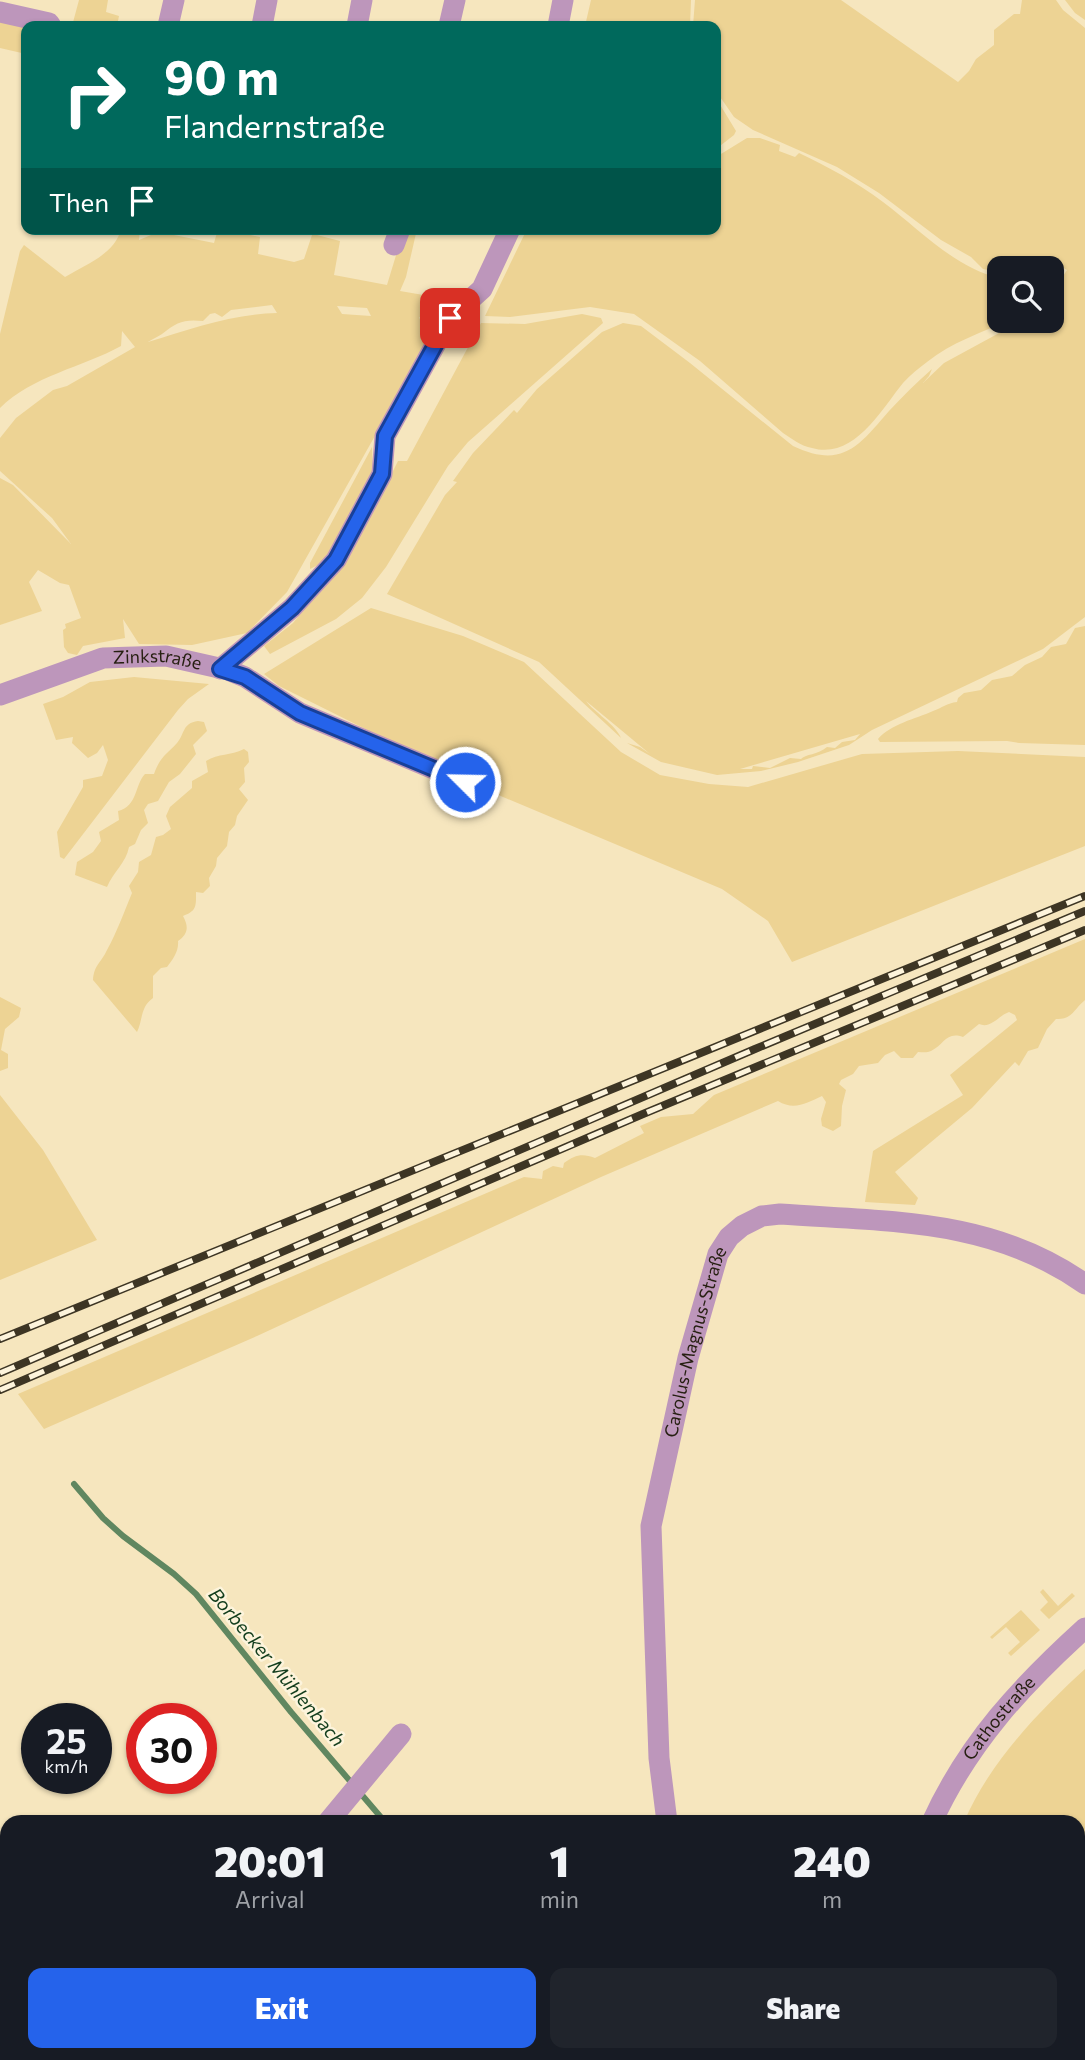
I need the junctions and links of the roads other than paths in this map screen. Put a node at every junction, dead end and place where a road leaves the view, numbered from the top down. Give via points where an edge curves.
1 (174, 0) edge
2 (267, 0) edge
3 (362, 0) edge
4 (455, 0) edge
5 (563, 0) edge
6 (0, 12) edge
7 (39, 21) edge
8 (169, 21) edge
9 (263, 21) edge
10 (357, 21) edge
11 (450, 21) edge
12 (559, 21) edge
13 (507, 235) edge
14 (220, 669) junction
15 (0, 695) edge
16 (465, 782) dead end
17 (1085, 1284) edge
18 (1085, 1628) edge
19 (401, 1734) dead end
20 (334, 1815) edge
21 (666, 1815) edge
22 (936, 1815) edge

1 - 8 street
2 - 9 street
3 - 10 street
4 - 11 street
5 - 12 street
6 - 7 street
13 - 14 street via 482,289 450,318 385,436 382,474 336,560 292,608
14 - 15 street, Zinkstraße via 166,656 103,657
14 - 16 street, Zinkstraße via 245,677 312,718
17 - 21 street, Carolus-Magnus-Straße via 1028,1251 930,1225 780,1214 762,1216 729,1237 718,1254 688,1357 651,1526 659,1758
18 - 22 street, Cathostraße via 1024,1685 989,1726
19 - 20 street

